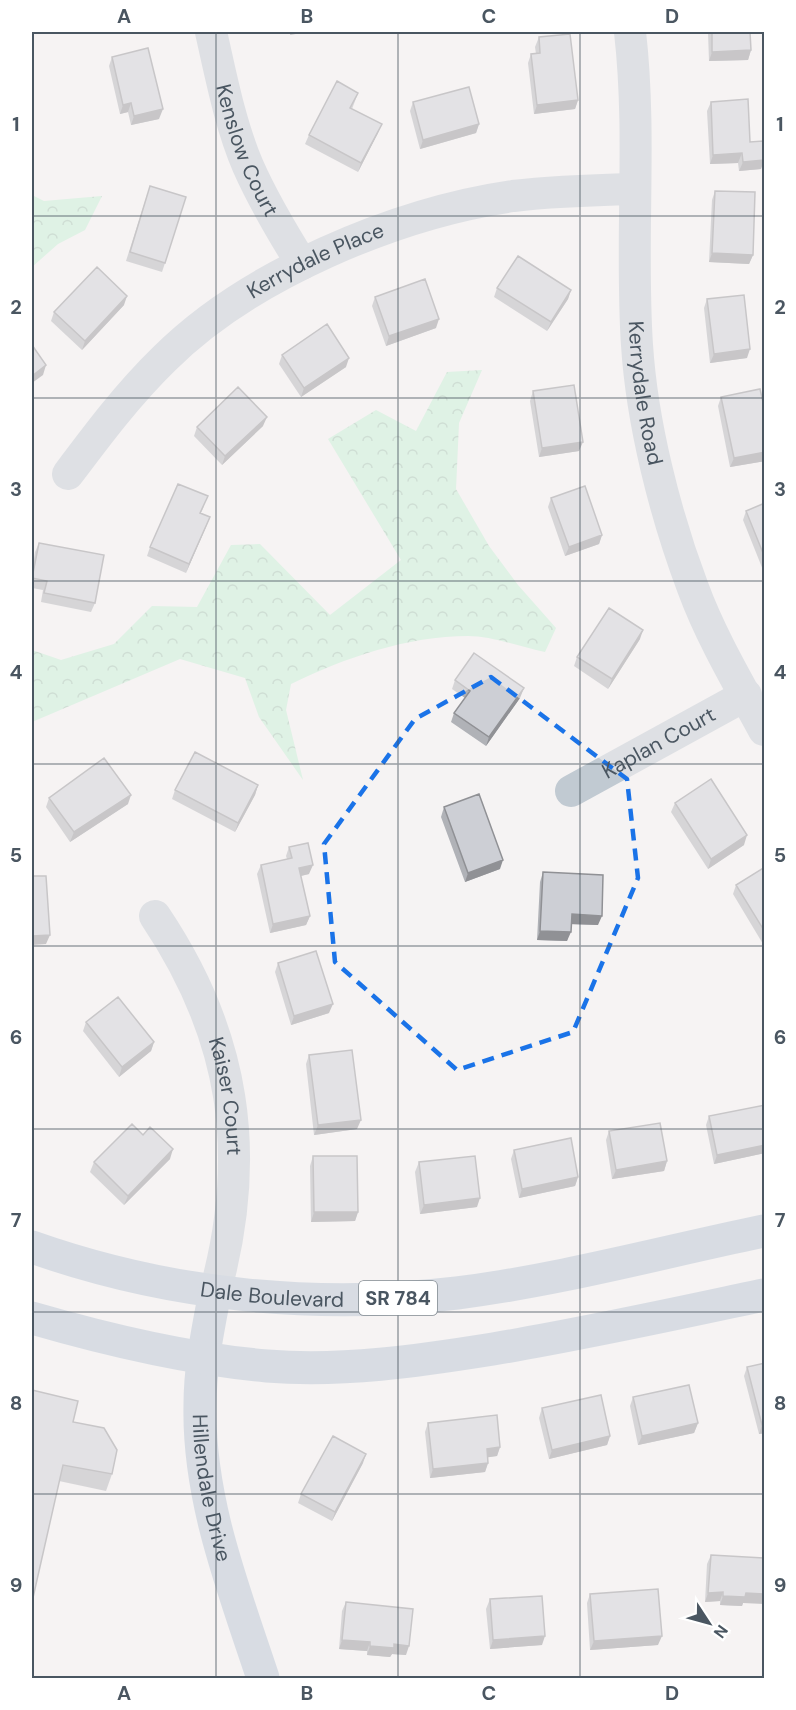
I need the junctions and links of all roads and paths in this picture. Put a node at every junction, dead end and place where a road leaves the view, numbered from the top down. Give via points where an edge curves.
1 (211, 32) edge
2 (630, 32) edge
3 (635, 189) junction
4 (302, 264) junction
5 (68, 474) dead end
6 (746, 695) junction
7 (765, 730) edge
8 (571, 791) dead end
9 (155, 916) dead end
10 (765, 1231) edge
11 (32, 1247) edge
12 (215, 1292) junction
13 (765, 1295) edge
14 (32, 1318) edge
15 (202, 1358) junction
16 (263, 1678) edge

1 - 4 street, Kenslow Court via 226,99 247,164 272,216
2 - 3 street, Kerrydale Road
3 - 4 street, Kerrydale Place via 522,195 443,211
3 - 6 street, Kerrydale Road via 637,346 645,412 664,494 693,588
4 - 5 street, Kerrydale Place via 252,290 165,357 123,401
6 - 7 street, Kerrydale Road
6 - 8 street, Kaplan Court
9 - 12 street, Kaiser Court via 200,992 218,1042 230,1094 233,1196
10 - 12 main road, Dale Boulevard / SR 784 via 458,1293 299,1299
11 - 12 main road, Dale Boulevard / SR 784 via 157,1283
12 - 15 main road, Hillendale Drive
13 - 15 main road via 574,1336 417,1362 269,1366
14 - 15 main road
15 - 16 main road, Hillendale Drive via 202,1456 211,1513

